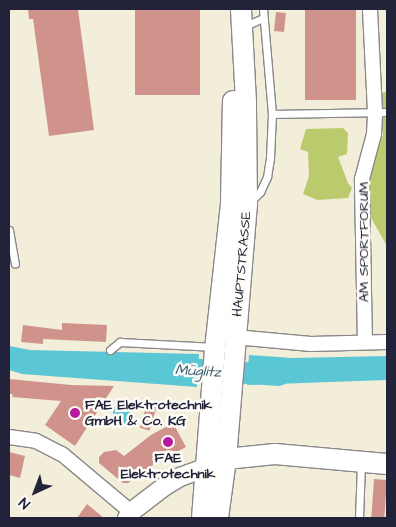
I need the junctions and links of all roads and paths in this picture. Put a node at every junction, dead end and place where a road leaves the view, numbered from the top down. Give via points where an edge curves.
1 (228, 9) edge
2 (263, 9) edge
3 (370, 9) edge
4 (242, 18) edge
5 (263, 18) junction
6 (381, 112) edge
7 (272, 114) junction
8 (247, 205) junction
9 (9, 230) edge
10 (15, 263) dead end
11 (365, 342) junction
12 (387, 342) edge
13 (235, 344) junction
14 (215, 348) junction
15 (110, 350) dead end
16 (9, 437) edge
17 (226, 459) junction
18 (361, 462) junction
19 (387, 464) edge
20 (207, 467) junction
21 (129, 515) edge
22 (202, 518) edge
23 (218, 518) edge
24 (359, 518) edge

1 - 14 main road, HAUPTSTRASSE via 232,99 231,204
2 - 5 lane
3 - 6 street, AM SPORTFORUM
4 - 5 lane
4 - 8 main road, HAUPTSTRASSE
5 - 7 lane
6 - 7 lane
6 - 11 street, AM SPORTFORUM via 362,179
7 - 8 lane via 267,177 260,192
8 - 13 main road, HAUPTSTRASSE
9 - 10 lane
11 - 12 street
11 - 13 street
13 - 17 main road, HAUPTSTRASSE
14 - 15 lane via 120,342
14 - 20 main road, HAUPTSTRASSE
16 - 21 street via 36,441 62,454
17 - 18 main road via 275,454
17 - 20 main road
17 - 23 main road, HAUPTSTRASSE
18 - 19 main road
18 - 24 lane
20 - 21 street via 180,477
20 - 22 main road, HAUPTSTRASSE

